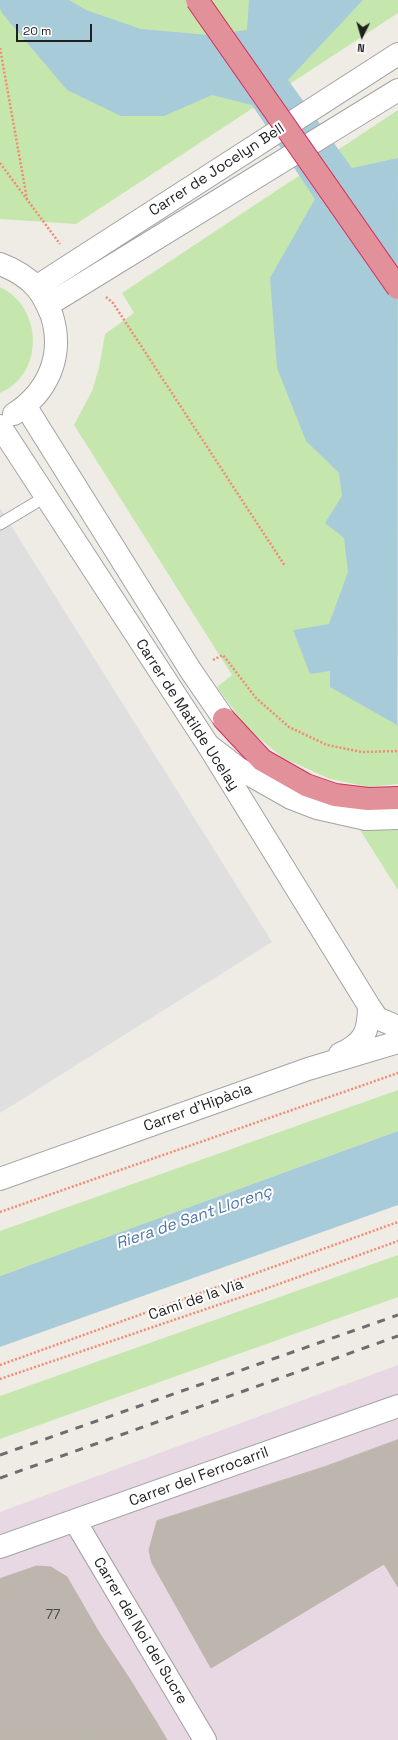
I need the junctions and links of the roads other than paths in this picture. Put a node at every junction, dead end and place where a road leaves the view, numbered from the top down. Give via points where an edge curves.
1 (197, 0) edge
2 (398, 54) edge
3 (398, 90) edge
4 (0, 264) edge
5 (36, 287) junction
6 (398, 288) edge
7 (48, 305) junction
8 (26, 407) junction
9 (0, 420) edge
10 (0, 426) edge
11 (45, 498) junction
12 (0, 524) edge
13 (224, 719) joint
14 (208, 744) junction
15 (398, 798) edge
16 (398, 818) edge
17 (369, 1006) junction
18 (398, 1027) edge
19 (398, 1042) edge
20 (308, 1069) junction
21 (0, 1179) edge
22 (398, 1406) edge
23 (75, 1521) junction
24 (0, 1548) edge
25 (205, 1740) edge

1 - 6 highway, bridge
2 - 5 street, Carrer de Jocelyn Bell
3 - 7 street, Carrer de Jocelyn Bell
4 - 5 street via 18,272
5 - 7 street
7 - 8 street via 56,332 55,360 44,386
8 - 9 street
8 - 13 street, Carrer de Matilde Ucelay
10 - 11 street, Carrer de Matilde Ucelay
11 - 12 lane
11 - 14 street, Carrer de Matilde Ucelay
13 - 15 highway via 262,760 306,785 335,795 368,799
14 - 16 street via 238,768 291,798 317,808 366,819
14 - 17 street, Carrer de Matilde Ucelay
17 - 18 street, Carrer de Matilde Ucelay via 377,1018
17 - 20 street via 369,1024 363,1038 347,1051
19 - 20 street, Carrer d'Hipàcia
20 - 21 street, Carrer d'Hipàcia
22 - 23 street, Carrer del Ferrocarril
23 - 24 street, Carrer del Ferrocarril
23 - 25 street, Carrer del Noi del Sucre

